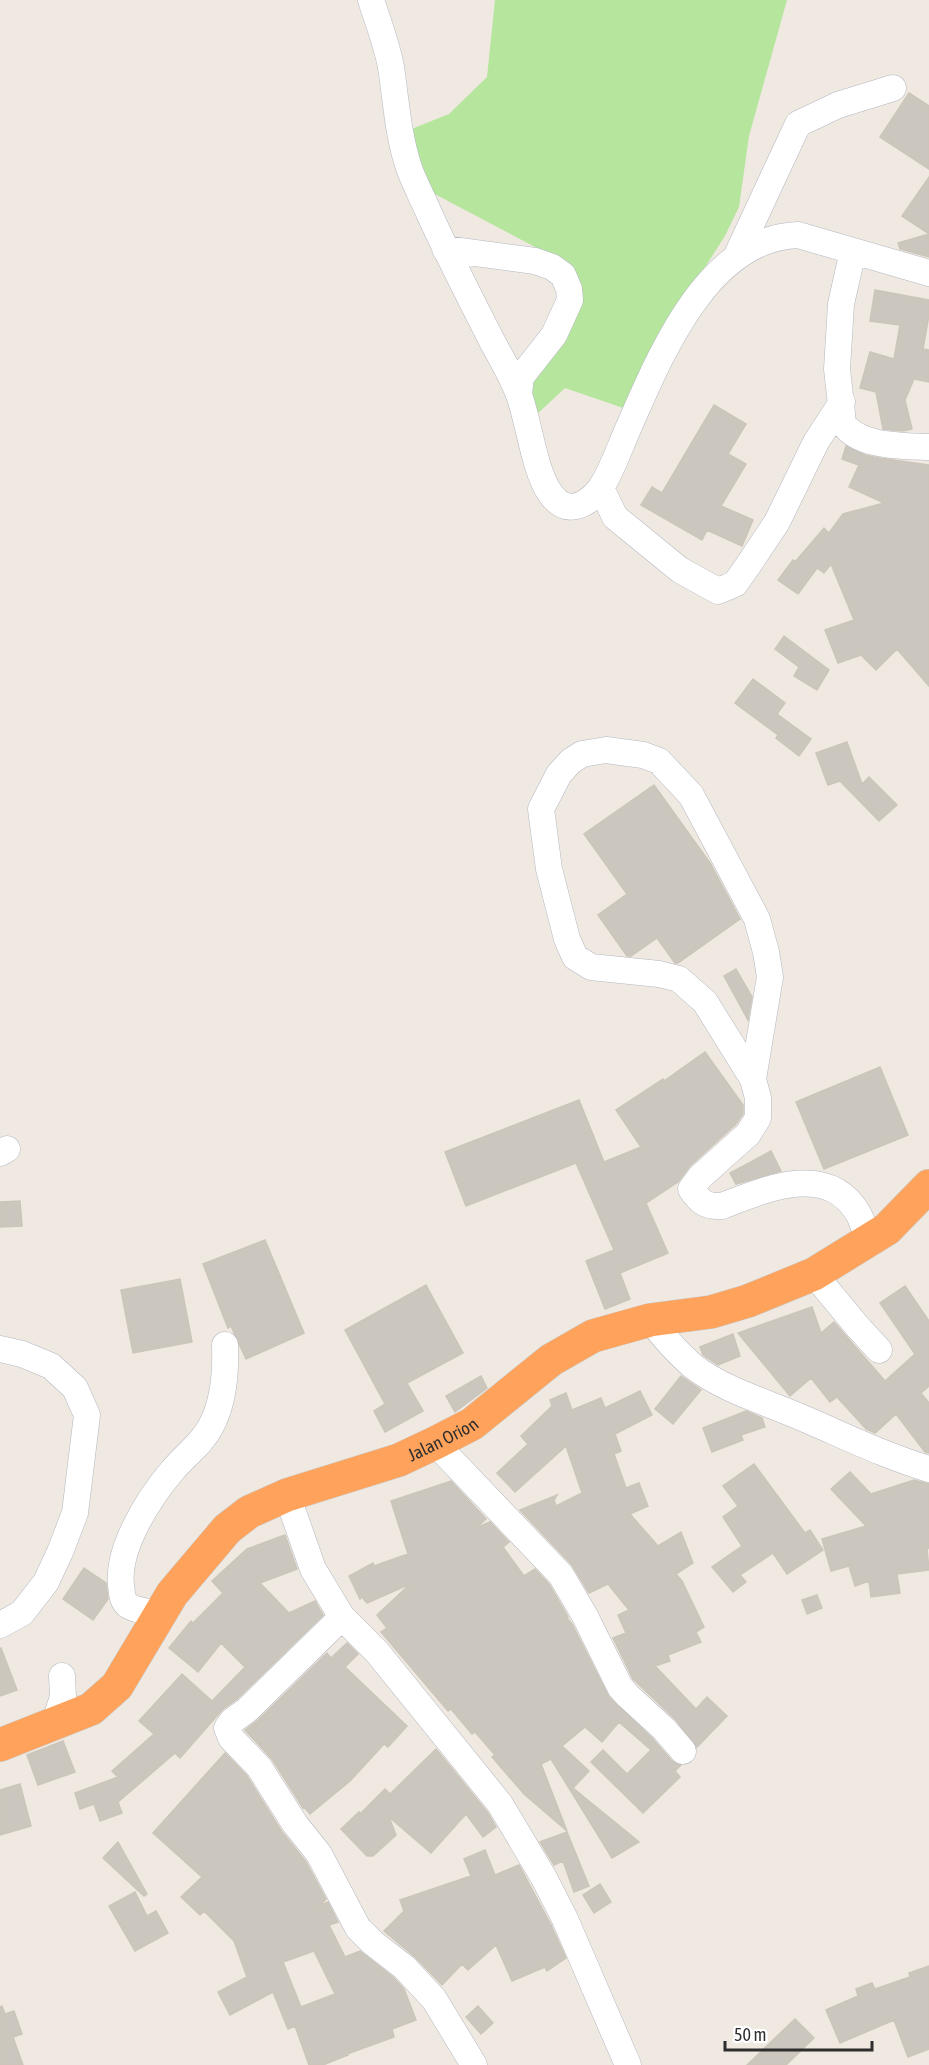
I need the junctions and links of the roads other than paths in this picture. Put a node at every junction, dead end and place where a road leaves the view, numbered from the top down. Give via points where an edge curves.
1 (371, 0) edge
2 (893, 88) dead end
3 (445, 249) junction
4 (853, 251) junction
5 (737, 255) junction
6 (929, 273) edge
7 (519, 394) junction
8 (842, 402) junction
9 (929, 447) edge
10 (601, 488) junction
11 (753, 1079) junction
12 (929, 1186) edge
13 (869, 1241) junction
14 (814, 1274) junction
15 (650, 1320) junction
16 (225, 1346) dead end
17 (0, 1349) edge
18 (879, 1350) dead end
19 (435, 1443) junction
20 (929, 1469) edge
21 (287, 1496) junction
22 (160, 1614) junction
23 (342, 1617) junction
24 (0, 1625) edge
25 (62, 1676) dead end
26 (54, 1724) junction
27 (0, 1745) edge
28 (683, 1751) dead end
29 (474, 2065) edge
30 (628, 2065) edge

1 - 3 street via 391,64 399,131 409,168
2 - 5 street via 838,105 798,124
3 - 7 street
3 - 7 street via 535,261 563,275 570,300 554,335 521,377
4 - 5 street via 798,235 780,235
4 - 6 street
4 - 8 street via 842,304 837,369
5 - 10 street via 687,310 645,389
7 - 10 street via 550,494 564,505 576,507 586,504
8 - 9 street via 843,423 856,436 890,445
8 - 10 street via 816,442 777,522 735,584 718,591 680,570 615,517
11 - 11 street via 770,977 757,919 741,888 691,795 659,761 606,750 582,754 559,774 541,808 549,869 575,957 591,967 679,979 705,1002
11 - 13 street via 758,1118 748,1134 691,1189 700,1202 722,1206 762,1191 801,1183 828,1186 859,1215
12 - 13 highway, Jalan Orion via 887,1229
13 - 14 highway, Jalan Orion
14 - 15 highway, Jalan Orion via 711,1312
14 - 18 street
15 - 19 highway, Jalan Orion via 593,1336 551,1360 471,1424
15 - 20 street via 696,1368 741,1394
16 - 22 street via 226,1368 211,1427 154,1496 128,1541 121,1570 123,1599 127,1604
17 - 24 street via 51,1366 75,1388 87,1415 75,1513 64,1542 46,1582 22,1613
19 - 21 highway, Jalan Orion via 399,1460
19 - 28 street via 561,1575 620,1687
21 - 22 highway, Jalan Orion via 249,1512 227,1529
21 - 23 street via 313,1569
22 - 26 highway, Jalan Orion via 117,1686 91,1708
23 - 29 street via 227,1728 231,1738 260,1767 295,1824 319,1854 358,1928 434,1999
23 - 30 street via 377,1652 500,1804 565,1919
25 - 26 street via 63,1697
26 - 27 highway, Jalan Orion

